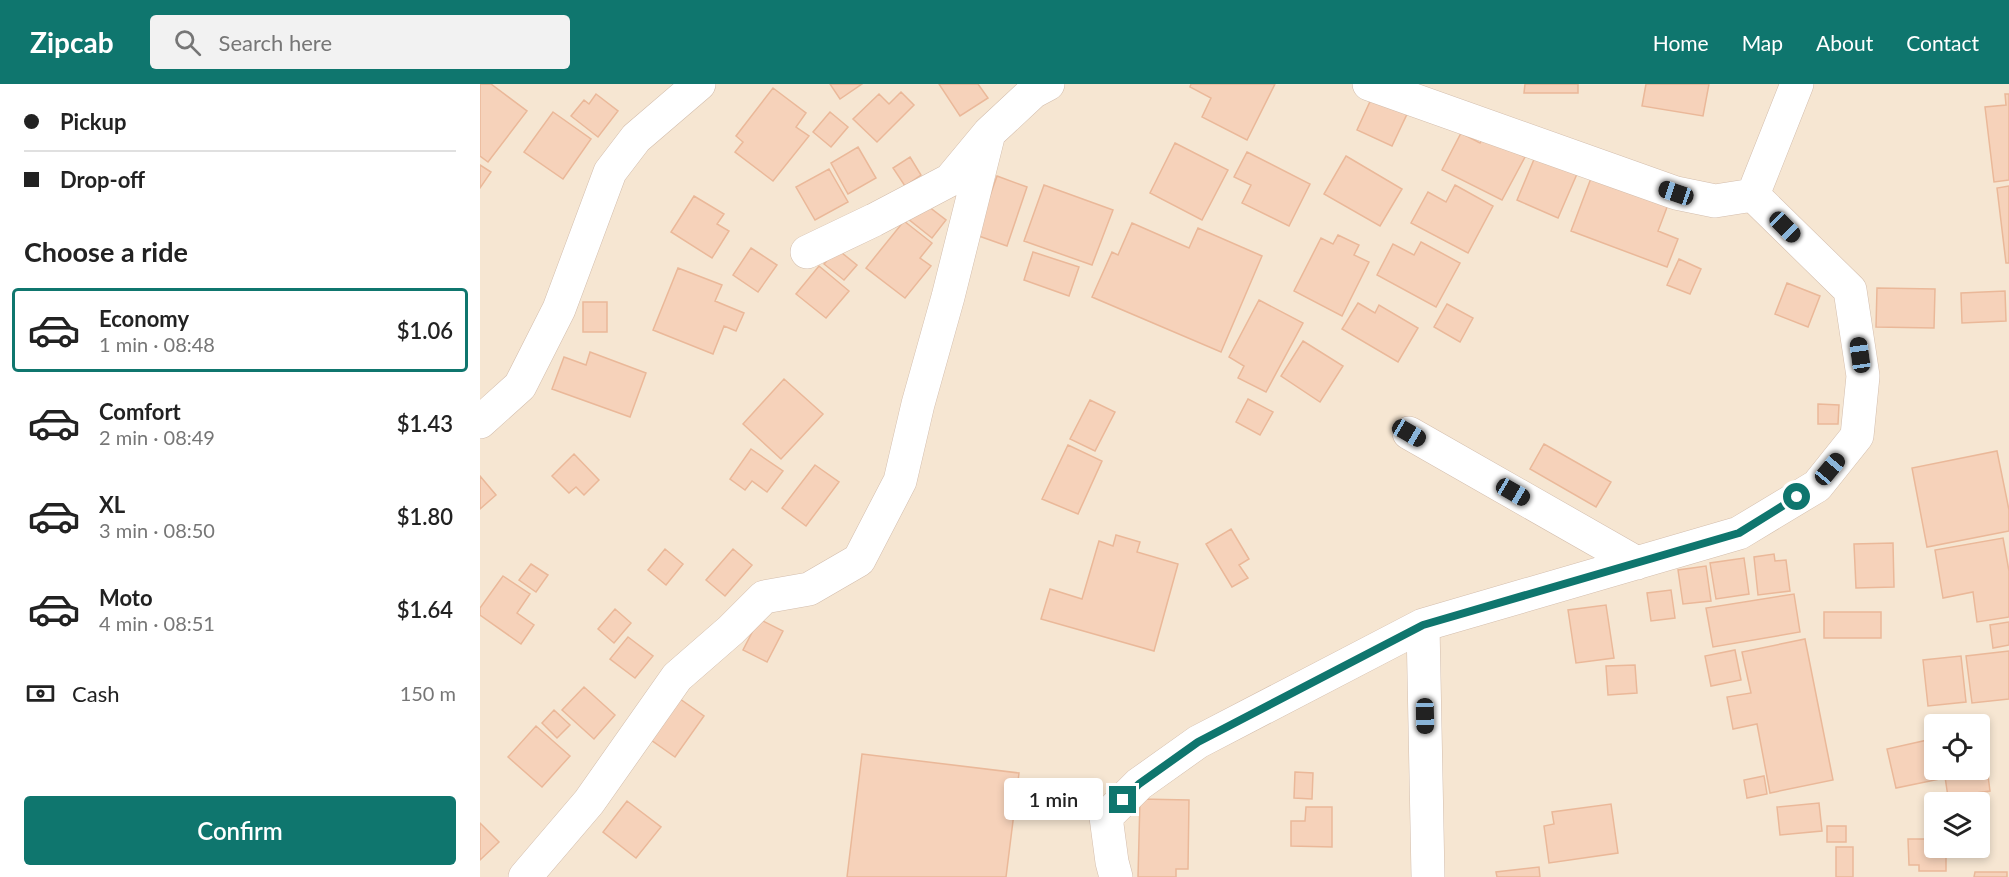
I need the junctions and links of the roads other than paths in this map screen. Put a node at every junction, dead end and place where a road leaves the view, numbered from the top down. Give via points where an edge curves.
1 (699, 84) edge
2 (1048, 84) edge
3 (1369, 84) edge
4 (1797, 84) edge
5 (989, 133) junction
6 (1753, 195) junction
7 (807, 252) dead end
8 (480, 422) edge
9 (1409, 433) dead end
10 (1637, 563) junction
11 (1423, 625) junction
12 (525, 877) edge
13 (1116, 877) edge
14 (1428, 877) edge

1 - 8 street via 636,138 610,172 559,309 520,386
2 - 5 street via 1033,92
3 - 6 street via 1676,193 1715,201
4 - 6 street
5 - 7 street via 950,180
5 - 12 street via 900,481 859,560 809,589 764,597 677,677 589,802
6 - 10 street via 1850,290 1863,376 1857,436 1817,486 1739,533
9 - 10 street
10 - 11 street
11 - 13 street via 1198,742 1139,784 1106,817
11 - 14 street

